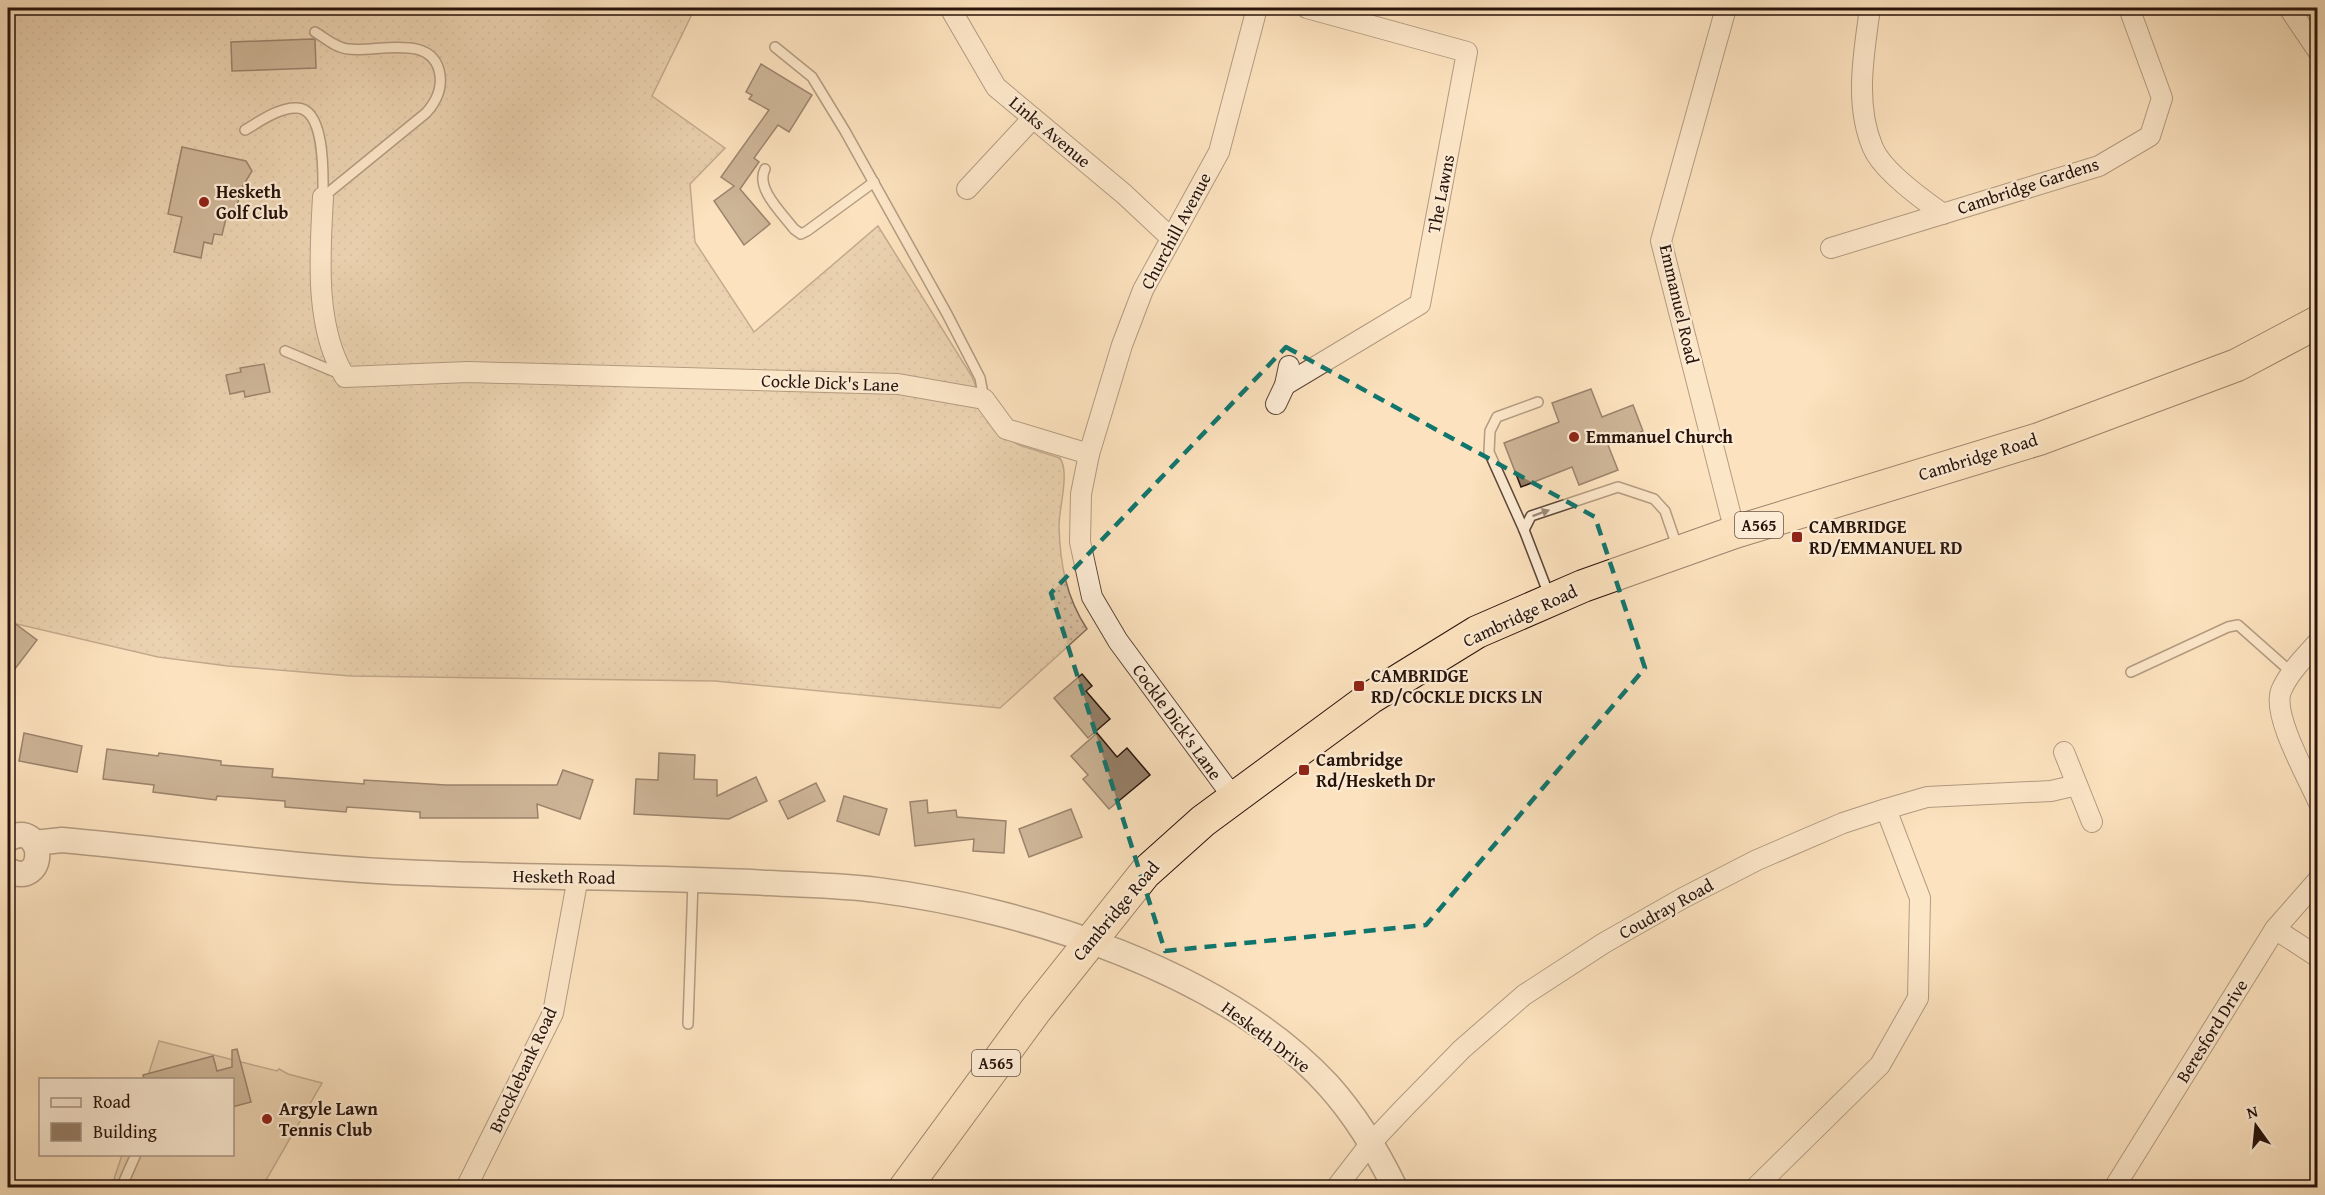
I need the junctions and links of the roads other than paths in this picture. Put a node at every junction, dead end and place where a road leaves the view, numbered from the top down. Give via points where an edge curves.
1 (951, 8) edge
2 (1257, 8) edge
3 (1307, 8) edge
4 (1726, 8) edge
5 (1870, 8) edge
6 (2129, 8) edge
7 (2289, 8) edge
8 (1354, 13) edge
9 (315, 32) dead end
10 (775, 46) dead end
11 (2318, 51) edge
12 (1034, 118) junction
13 (245, 130) dead end
14 (765, 169) dead end
15 (874, 182) junction
16 (968, 189) dead end
17 (324, 197) junction
18 (1943, 214) junction
19 (1171, 238) junction
20 (1831, 248) dead end
21 (2318, 322) edge
22 (285, 351) dead end
23 (1288, 366) dead end
24 (345, 376) junction
25 (1285, 385) junction
26 (984, 399) junction
27 (1538, 402) dead end
28 (1276, 404) dead end
29 (1089, 454) junction
30 (1524, 530) junction
31 (1735, 532) junction
32 (1680, 552) junction
33 (1551, 600) junction
34 (2318, 642) edge
35 (2131, 672) dead end
36 (2291, 672) junction
37 (2064, 752) dead end
38 (2077, 785) junction
39 (1233, 797) junction
40 (2318, 801) edge
41 (1886, 809) junction
42 (2092, 822) dead end
43 (8, 839) edge
44 (34, 843) junction
45 (8, 870) edge
46 (578, 877) junction
47 (693, 879) junction
48 (2318, 880) edge
49 (2275, 929) junction
50 (1090, 940) junction
51 (2318, 957) edge
52 (688, 1024) dead end
53 (1370, 1144) junction
54 (136, 1156) edge
55 (121, 1188) edge
56 (466, 1188) edge
57 (905, 1188) edge
58 (1336, 1188) edge
59 (1395, 1188) edge
60 (1755, 1188) edge
61 (2114, 1188) edge

1 - 12 street, Links Avenue via 996,87
2 - 19 street, Churchill Avenue via 1219,152
3 - 8 street
4 - 31 street, Emmanuel Road via 1661,240
5 - 18 street, Cambridge Gardens via 1861,99 1873,150 1909,191
6 - 18 street, Cambridge Gardens via 2162,98 2150,136 2099,166
7 - 11 street
8 - 25 street, The Lawns via 1467,52 1420,304
9 - 17 lane via 348,49 420,49 433,58 440,76 438,95 426,113
10 - 15 lane via 812,77
12 - 16 street
12 - 19 street, Links Avenue
13 - 17 lane via 284,110 296,108 312,117 322,146
14 - 15 lane via 763,186 801,234
15 - 26 lane via 980,378
17 - 24 street via 319,273 334,358
18 - 20 street, Cambridge Gardens
19 - 29 street, Churchill Avenue via 1143,290 1122,345
21 - 31 highway, Cambridge Road / A565 via 2237,366 2039,439
22 - 24 lane
23 - 25 street
24 - 26 street, Cockle Dick's Lane via 468,372 898,384
25 - 28 street
26 - 29 street via 1006,429
27 - 30 lane via 1497,417 1490,431 1490,452
29 - 39 street, Cockle Dick's Lane via 1081,494 1080,542 1092,597 1118,641
30 -> 32 lane via 1531,516 1618,487 1654,499 1665,511
30 - 33 lane
31 - 32 highway, Cambridge Road / A565
32 - 33 highway, Cambridge Road / A565
33 - 39 highway, Cambridge Road / A565 via 1478,632 1370,698
34 - 36 street
35 - 36 lane via 2238,625
36 - 40 street via 2280,693 2281,714
37 - 38 street
38 - 41 street, Coudray Road via 2051,791 1927,797
38 - 42 street
39 - 50 highway, Cambridge Road / A565 via 1145,873
41 - 53 street, Coudray Road via 1757,860 1694,892 1524,994 1462,1049
41 - 60 street via 1920,898 1918,998 1880,1065
43 - 44 street, Hesketh Road via 19,835
44 - 45 street via 39,855 34,867 22,874
44 - 46 street, Hesketh Road via 62,840 355,871
46 - 47 street, Hesketh Road
46 - 56 street, Brocklebank Road via 553,1013
47 - 50 street, Hesketh Road via 874,889 935,898
47 - 52 lane
48 - 49 street, Beresford Drive
49 - 51 street
49 - 61 street, Beresford Drive
50 - 53 street, Hesketh Drive via 1145,962 1254,1023 1325,1082
50 - 57 highway, Cambridge Road / A565
53 - 58 street, Coudray Road
53 - 59 street, Hesketh Drive
54 - 55 lane

